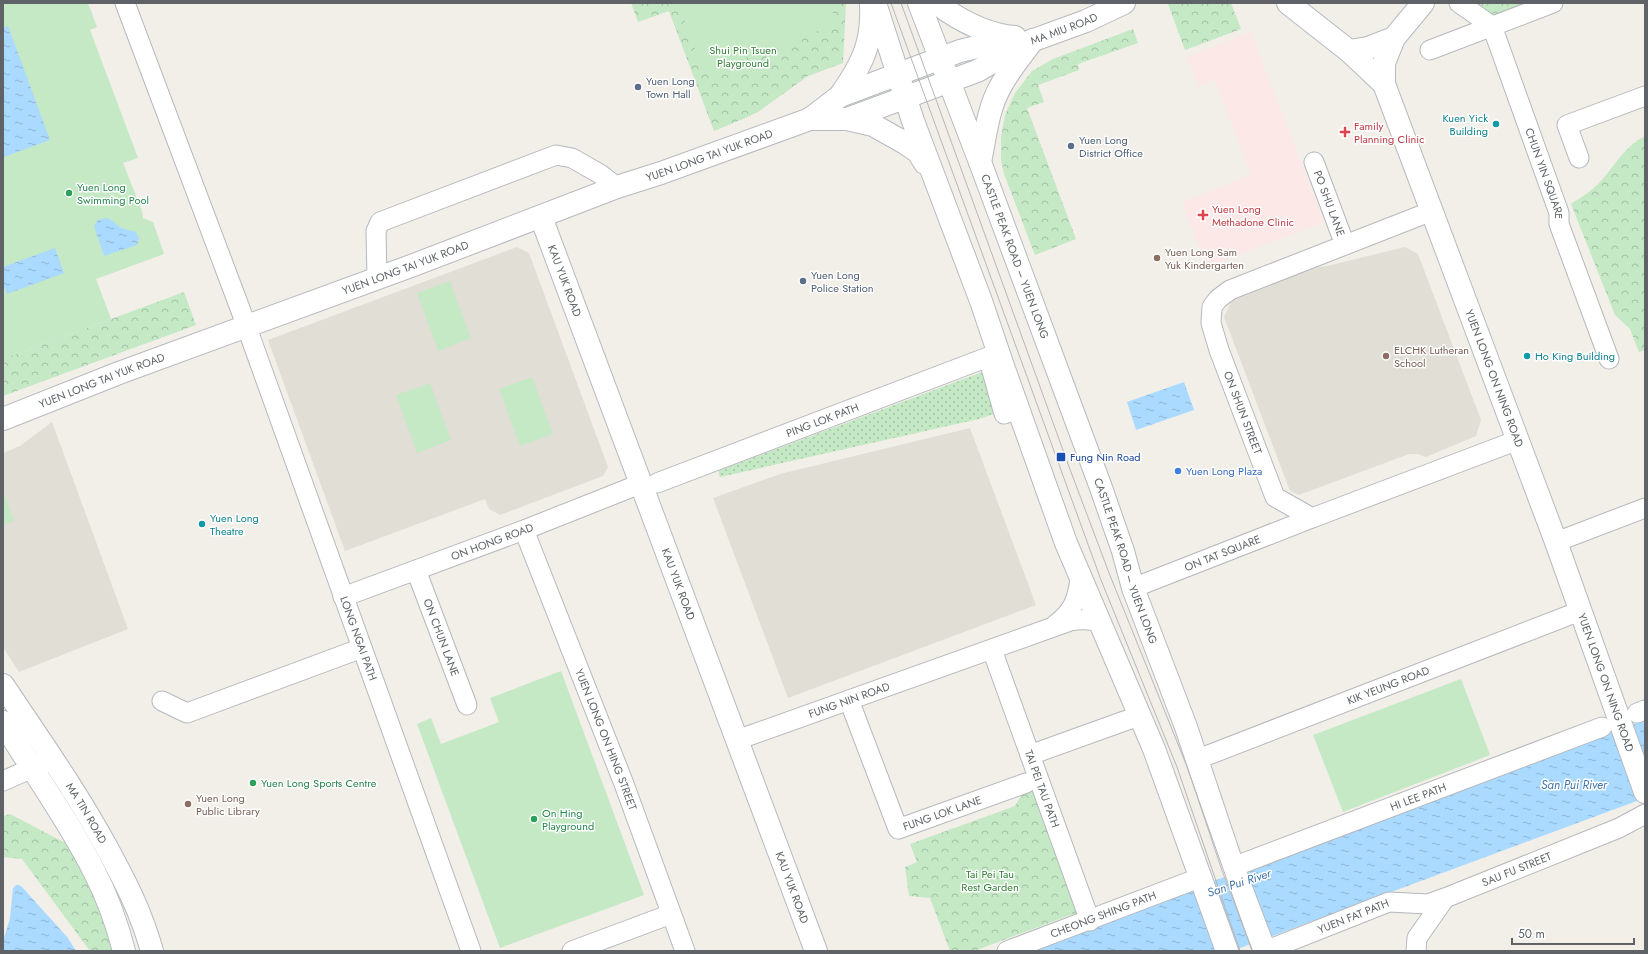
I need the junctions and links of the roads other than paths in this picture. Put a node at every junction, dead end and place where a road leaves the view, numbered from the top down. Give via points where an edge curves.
1 (125, 3) edge
2 (870, 3) edge
3 (875, 3) edge
4 (919, 3) edge
5 (936, 3) edge
6 (1124, 3) edge
7 (1288, 3) edge
8 (1423, 3) edge
9 (1459, 3) edge
10 (1554, 3) edge
11 (1492, 26) junction
12 (1043, 37) junction
13 (1394, 38) junction
14 (1430, 50) dead end
15 (1002, 51) junction
16 (1350, 51) junction
17 (941, 59) junction
18 (898, 75) junction
19 (949, 81) junction
20 (1384, 84) junction
21 (840, 96) junction
22 (1645, 96) edge
23 (905, 97) junction
24 (810, 119) junction
25 (847, 119) junction
26 (1580, 158) dead end
27 (980, 162) junction
28 (1314, 162) dead end
29 (934, 175) junction
30 (617, 187) junction
31 (1432, 211) junction
32 (541, 217) junction
33 (1345, 245) junction
34 (377, 278) junction
35 (246, 327) junction
36 (1609, 359) dead end
37 (1011, 412) junction
38 (3, 419) edge
39 (1518, 440) junction
40 (648, 484) junction
41 (1645, 508) edge
42 (1312, 518) junction
43 (524, 530) junction
44 (1556, 542) junction
45 (416, 570) junction
46 (1080, 579) junction
47 (1133, 588) junction
48 (343, 597) junction
49 (1580, 611) junction
50 (1100, 622) junction
51 (1053, 628) junction
52 (362, 648) junction
53 (995, 658) dead end
54 (3, 685) edge
55 (849, 700) junction
56 (162, 701) dead end
57 (466, 705) dead end
58 (1626, 718) edge
59 (1130, 719) dead end
60 (3, 722) edge
61 (737, 740) junction
62 (1030, 755) junction
63 (53, 759) junction
64 (1198, 759) junction
65 (32, 768) junction
66 (3, 781) edge
67 (1026, 784) dead end
68 (1645, 792) edge
69 (1645, 814) edge
70 (1234, 869) junction
71 (1200, 880) junction
72 (132, 894) junction
73 (1445, 898) junction
74 (672, 914) junction
75 (1090, 921) junction
76 (124, 951) edge
77 (152, 951) edge
78 (168, 951) edge
79 (471, 951) edge
80 (572, 951) edge
81 (685, 951) edge
82 (816, 951) edge
83 (1007, 951) edge
84 (1227, 951) edge
85 (1265, 951) edge
86 (1416, 951) edge

1 - 35 street, LONG NGAI PATH
2 - 21 main road via 872,23 867,49 856,73
3 - 18 main road
4 - 17 main road, CASTLE PEAK ROAD – YUEN LONG
5 - 12 main road via 960,19 999,36
6 - 12 main road, MA MIU ROAD
7 - 16 main road, YUEN LONG ON NING ROAD
8 - 13 main road
9 - 11 street
10 - 11 street
11 - 14 street
11 - 36 street, CHUN YIN SQUARE via 1557,206 1559,224
12 - 15 main road, MA MIU ROAD
12 - 27 main road via 1015,64 996,96
13 - 16 main road via 1368,48
13 - 20 main road via 1384,63
15 - 17 main road, YUEN LONG TAI YUK ROAD via 985,45
15 - 19 main road, YUEN LONG TAI YUK ROAD via 991,64
16 - 20 main road, YUEN LONG ON NING ROAD
17 - 18 main road, YUEN LONG TAI YUK ROAD
17 - 19 main road, CASTLE PEAK ROAD – YUEN LONG
18 - 21 main road, YUEN LONG TAI YUK ROAD
18 - 23 main road
19 - 23 main road, YUEN LONG TAI YUK ROAD
19 - 27 main road, CASTLE PEAK ROAD – YUEN LONG
20 - 31 main road, YUEN LONG ON NING ROAD
21 - 24 main road, YUEN LONG TAI YUK ROAD
22 - 26 street via 1567,125
23 - 25 main road, YUEN LONG TAI YUK ROAD
23 - 29 main road
24 - 25 main road, YUEN LONG TAI YUK ROAD
24 - 30 main road, YUEN LONG TAI YUK ROAD
25 - 29 main road via 873,126 905,143 918,152
27 - 47 main road, CASTLE PEAK ROAD – YUEN LONG via 1100,485
28 - 33 street, PO SHU LANE
29 - 37 main road via 981,301
30 - 32 main road, YUEN LONG TAI YUK ROAD
30 - 34 street via 572,158 556,155 387,219 380,222 376,231
31 - 33 street, ON SHUN STREET
31 - 39 main road, YUEN LONG ON NING ROAD
32 - 34 main road, YUEN LONG TAI YUK ROAD
32 - 40 main road, KAU YUK ROAD
33 - 42 street, ON SHUN STREET via 1230,290 1212,307 1211,323 1219,350 1275,497
34 - 35 main road, YUEN LONG TAI YUK ROAD
35 - 38 main road, YUEN LONG TAI YUK ROAD
35 - 48 street, LONG NGAI PATH
37 - 40 street, PING LOK PATH via 988,357
37 - 46 main road
39 - 42 street
39 - 44 main road, YUEN LONG ON NING ROAD
40 - 43 street, ON HONG ROAD
40 - 61 main road, KAU YUK ROAD
41 - 44 street
42 - 47 street, ON TAT SQUARE
43 - 45 street, ON HONG ROAD
43 - 74 street, YUEN LONG ON HING STREET
44 - 49 main road, YUEN LONG ON NING ROAD
45 - 48 street, ON HONG ROAD
45 - 57 street, ON CHUN LANE
46 - 50 main road
46 - 51 street, FUNG NIN ROAD via 1078,596 1073,608
47 - 64 main road, CASTLE PEAK ROAD – YUEN LONG
48 - 52 street, LONG NGAI PATH
49 - 58 main road, YUEN LONG ON NING ROAD
49 - 64 street, KIK YEUNG ROAD
50 - 51 street, FUNG NIN ROAD via 1080,619
50 - 71 main road via 1154,750
51 - 55 street, FUNG NIN ROAD
52 - 56 street via 187,713
52 - 79 street, LONG NGAI PATH
53 - 62 street, TAI PEI TAU PATH
54 - 63 main road, MA TIN ROAD
55 - 61 street, FUNG NIN ROAD
55 - 67 street, FUNG LOK LANE via 898,830
58 - 68 main road, YUEN LONG ON NING ROAD
58 - 70 street, HI LEE PATH
59 - 62 street
60 - 65 main road, MA TIN ROAD
61 - 82 main road, KAU YUK ROAD
62 - 75 street, TAI PEI TAU PATH
63 - 65 street
63 - 72 main road, MA TIN ROAD via 82,804
64 - 70 main road, CASTLE PEAK ROAD – YUEN LONG
65 - 66 street
65 - 76 main road, MA TIN ROAD via 94,871
69 - 73 street, SAU FU STREET via 1619,828
70 - 85 main road, CASTLE PEAK ROAD – YUEN LONG
71 - 75 street, CHEONG SHING PATH
71 - 84 main road
72 - 77 main road, MA TIN ROAD
72 - 78 main road
73 - 85 street, YUEN FAT PATH via 1428,904 1390,902
73 - 86 street via 1417,938
74 - 80 street
74 - 81 street, YUEN LONG ON HING STREET
75 - 83 street, CHEONG SHING PATH

